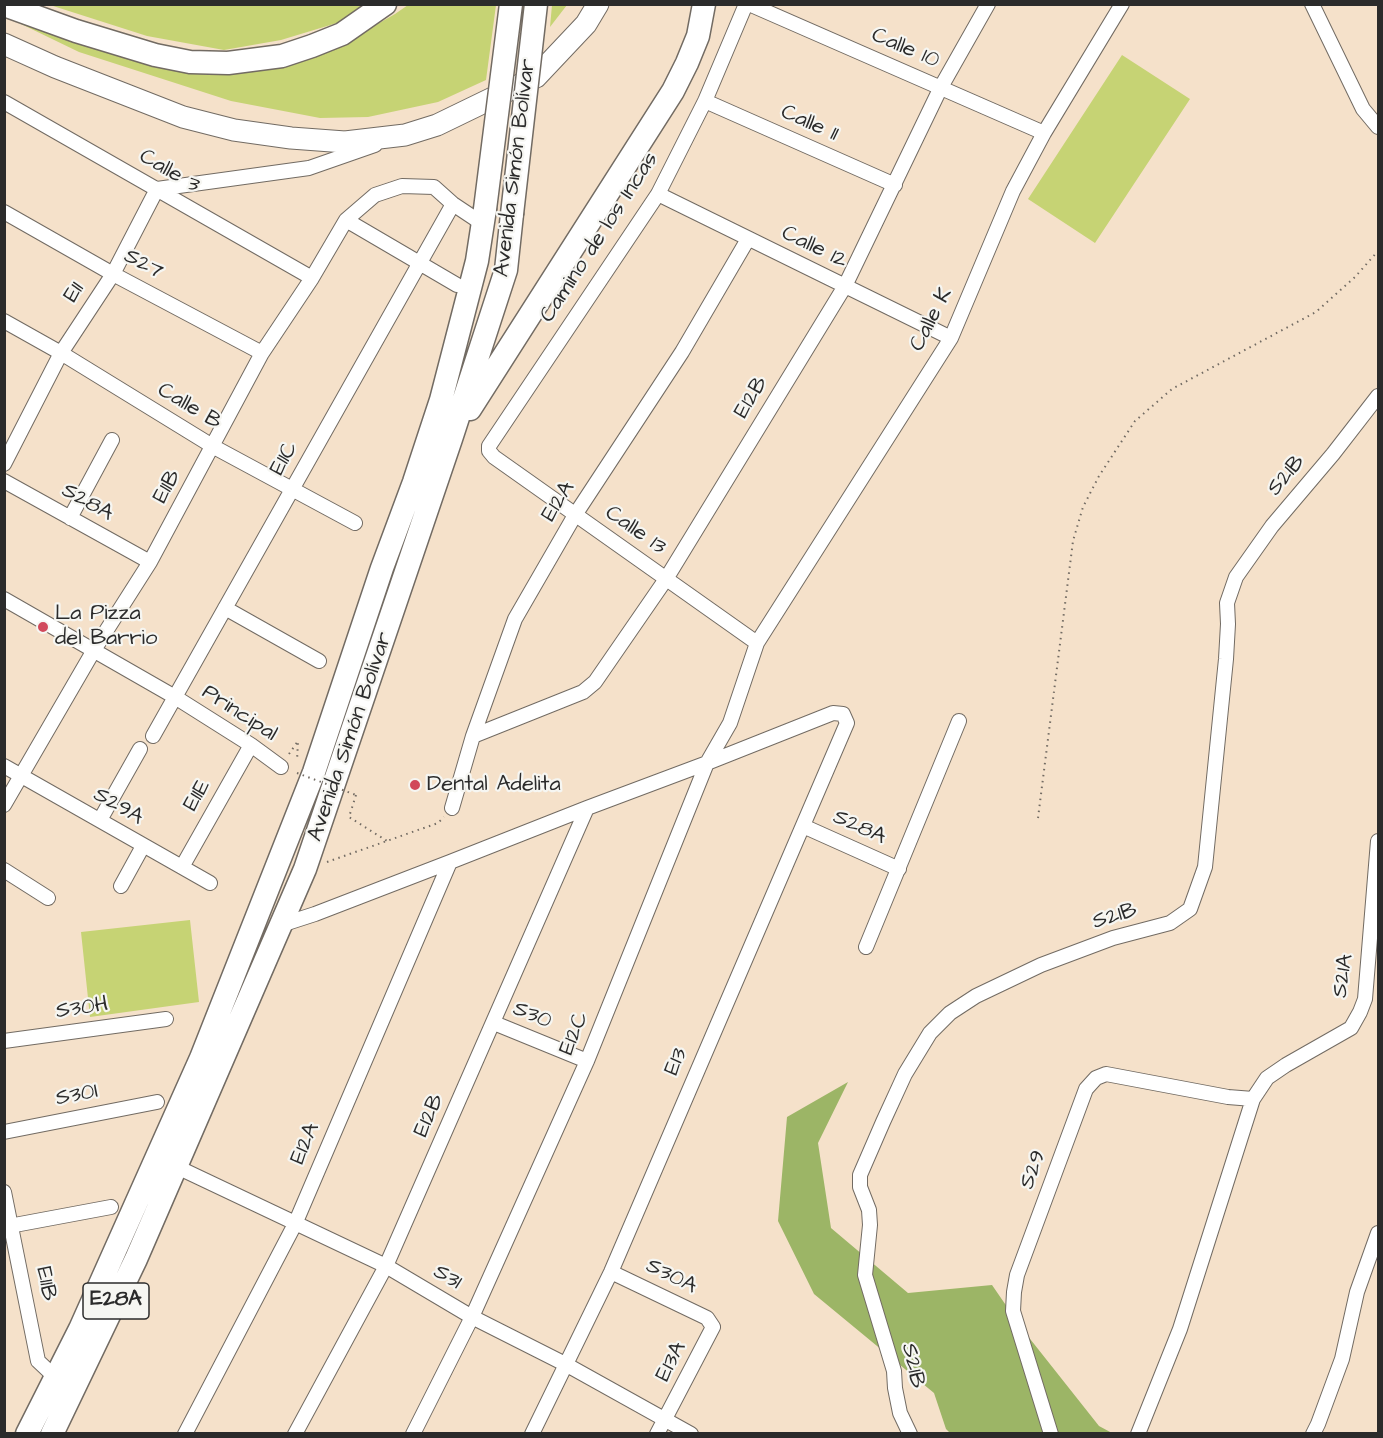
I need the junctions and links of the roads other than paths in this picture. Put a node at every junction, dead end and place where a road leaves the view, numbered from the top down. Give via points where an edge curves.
1 (385, 4) edge
2 (511, 4) edge
3 (536, 4) edge
4 (598, 4) edge
5 (704, 4) edge
6 (748, 4) edge
7 (987, 4) edge
8 (1122, 4) edge
9 (1312, 4) edge
10 (4, 5) edge
11 (4, 44) edge
12 (941, 87) junction
13 (705, 101) junction
14 (4, 102) edge
15 (1378, 127) edge
16 (1044, 133) junction
17 (405, 135) junction
18 (206, 184) junction
19 (895, 185) junction
20 (157, 189) junction
21 (658, 195) junction
22 (453, 204) junction
23 (186, 207) junction
24 (4, 212) edge
25 (484, 217) junction
26 (346, 220) junction
27 (748, 239) junction
28 (420, 263) junction
29 (113, 274) junction
30 (312, 278) junction
31 (457, 285) dead end
32 (845, 286) junction
33 (4, 321) edge
34 (951, 338) junction
35 (61, 353) junction
36 (262, 353) junction
37 (1378, 396) edge
38 (451, 439) junction
39 (112, 440) dead end
40 (214, 447) junction
41 (489, 452) joint
42 (4, 464) edge
43 (4, 482) edge
44 (293, 488) junction
45 (575, 514) junction
46 (70, 518) junction
47 (355, 523) dead end
48 (150, 562) junction
49 (666, 579) junction
50 (4, 599) edge
51 (225, 608) junction
52 (757, 643) junction
53 (94, 650) junction
54 (319, 661) dead end
55 (175, 698) junction
56 (959, 721) dead end
57 (153, 736) dead end
58 (472, 736) junction
59 (251, 745) junction
60 (140, 749) dead end
61 (707, 763) junction
62 (4, 766) edge
63 (281, 767) road end
64 (22, 776) junction
65 (4, 805) edge
66 (452, 808) road end
67 (587, 808) junction
68 (100, 820) junction
69 (803, 826) junction
70 (1378, 841) edge
71 (143, 846) junction
72 (450, 862) junction
73 (182, 867) junction
74 (899, 868) junction
75 (4, 870) edge
76 (210, 883) dead end
77 (121, 886) dead end
78 (48, 898) dead end
79 (281, 925) junction
80 (866, 946) dead end
81 (166, 1019) dead end
82 (494, 1023) junction
83 (4, 1041) edge
84 (587, 1061) junction
85 (1253, 1099) junction
86 (157, 1102) dead end
87 (4, 1132) edge
88 (177, 1167) junction
89 (4, 1192) edge
90 (111, 1207) dead end
91 (296, 1224) junction
92 (8, 1227) edge
93 (1378, 1233) edge
94 (386, 1266) junction
95 (611, 1272) junction
96 (472, 1317) junction
97 (711, 1323) joint
98 (567, 1365) junction
99 (56, 1378) junction
100 (666, 1419) junction
101 (52, 1433) edge
102 (27, 1434) edge
103 (185, 1434) edge
104 (296, 1434) edge
105 (413, 1434) edge
106 (532, 1434) edge
107 (657, 1434) edge
108 (691, 1434) edge
109 (910, 1434) edge
110 (1051, 1434) edge
111 (1138, 1434) edge
112 (1312, 1434) edge

1 - 10 highway via 342,34 312,46 282,56 228,63 190,62 155,55
2 - 25 highway, Avenida Simón Bolívar, bridge
3 - 38 highway, Avenida Simón Bolívar, bridge via 506,270
4 - 17 main road via 586,24 536,77 446,121
5 - 38 highway via 698,36 673,91
6 - 12 street, Calle 10
6 - 13 street, Camino de los Incas
7 - 12 street, E12B
8 - 16 street, Calle K
9 - 15 street via 1363,109
11 - 17 main road via 183,117 234,130 345,142
12 - 16 street, Calle 10
12 - 19 street, E12B
13 - 19 street, Calle 11
13 - 21 street, Camino de los Incas
14 - 20 street, Calle 3
16 - 34 street, Calle K via 1004,210
17 - 18 street via 309,168
18 - 20 street
18 - 23 street via 189,197
19 - 32 street, E12B
20 - 23 street, Calle 3
20 - 29 street, E11
21 - 27 street, Calle 12
21 - 41 street, Camino de los Incas via 489,446
22 - 25 street
22 - 26 street, E11B via 434,187 402,186 375,195
22 - 28 street, E11C
23 - 30 street, Calle 3
24 - 29 street, S27
25 - 99 highway, Avenida Simón Bolívar via 477,261 441,400 314,772 201,1058
26 - 28 street
26 - 30 street, E11B
27 - 32 street, Calle 12
27 - 45 street, E12A via 682,352
28 - 31 street
28 - 44 street, E11C
29 - 35 street, E11
29 - 36 street, S27
30 - 36 street, E11B
32 - 34 street, Calle 12
32 - 49 street, E12B
33 - 35 street, Calle B
34 - 52 street, Calle K
35 - 40 street, Calle B
35 - 42 street, E11
36 - 40 street, E11B
37 - 109 street, S21B via 1272,526 1236,577 1227,603 1226,658 1205,867 1190,909 1170,923 1113,938 1041,965 976,996 951,1013 930,1033 883,1122 860,1175 870,1225 865,1275 891,1362 900,1413
38 - 79 highway, Avenida Simón Bolívar via 305,869
39 - 46 street
40 - 44 street, Calle B
40 - 48 street, E11B
41 - 45 street, Calle 13
43 - 46 street, S28A
44 - 47 street, Calle B
44 - 51 street, E11C
45 - 49 street, Calle 13
45 - 58 street, E12A via 515,619
46 - 48 street, S28A
48 - 53 street, E11B
49 - 52 street, Calle 13
49 - 58 street, E12B via 595,682 583,692
50 - 53 street, Principal
51 - 54 street
51 - 55 street, E11C
52 - 61 street, E12C via 730,723
53 - 55 street, Principal
53 - 64 street, E11B
55 - 57 street, E11C
55 - 59 street, Principal
56 - 74 street
58 - 66 street, E12A
59 - 63 street, Principal
59 - 73 street, E11E
60 - 68 street
61 - 67 street
61 - 69 street, E13 via 833,713 843,714 847,723
61 - 84 street, E12C
62 - 64 street, S29A
64 - 65 street, E11B
64 - 68 street, S29A
67 - 72 street
67 - 82 street, E12B
68 - 71 street, S29A
69 - 74 street, S28A
69 - 95 street, E13
70 - 85 street, S21A via 1365,999 1360,1012 1351,1028 1268,1078
71 - 73 street, S29A
71 - 77 street
72 - 79 street
72 - 91 street, E12A
73 - 76 street, S29A
74 - 80 street
75 - 78 street
79 - 88 highway, Avenida Simón Bolívar
81 - 83 street, S30H
82 - 84 street, S30
82 - 94 street, E12B
84 - 96 street, E12C
85 - 110 street, S29 via 1106,1074 1086,1089 1014,1292 1013,1311
85 - 111 street via 1180,1329
86 - 87 street, S30I
88 - 91 street, S31
88 - 101 highway, Avenida Simón Bolívar / E28A
89 - 92 street, E11B
90 - 92 street
91 - 94 street, S31
91 - 103 street, E12A
92 - 99 street, E11B via 39,1361
93 - 112 street via 1357,1292 1342,1359
94 - 96 street, S31
94 - 104 street, E12B
95 - 97 street, S30A
95 - 98 street, E13
96 - 98 street, S31
96 - 105 street, E12C
97 - 100 street, E13A via 713,1327
98 - 100 street, S31
98 - 106 street, E13
99 - 102 highway, Avenida Simón Bolívar
100 - 107 street, E13A
100 - 108 street, S31

